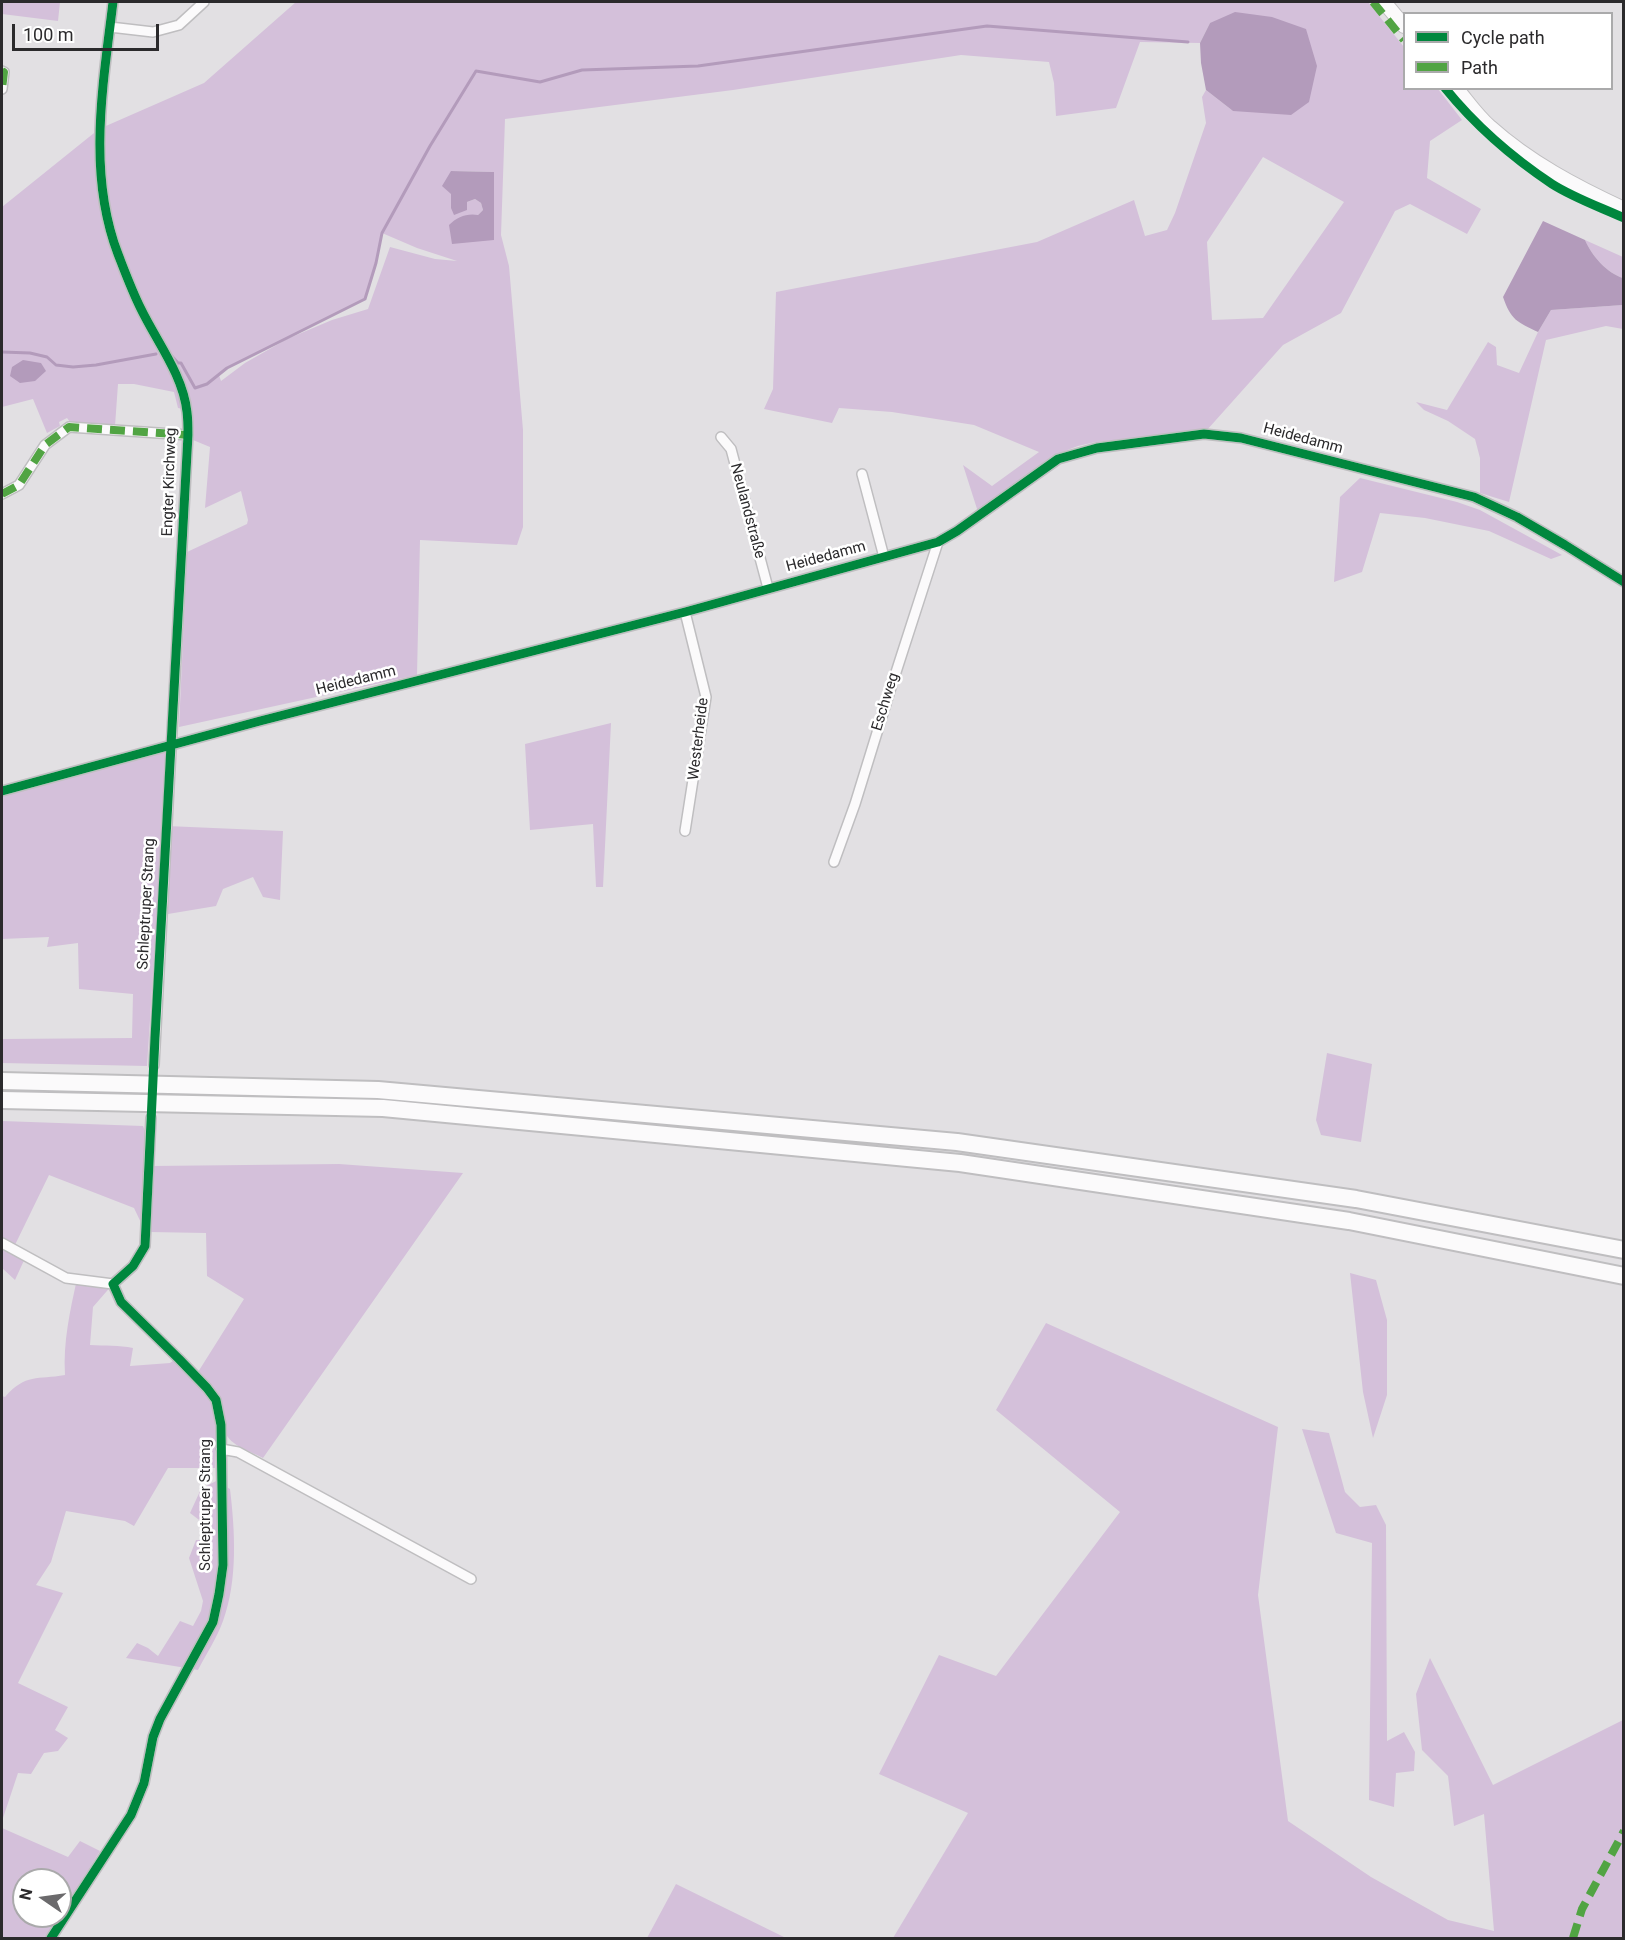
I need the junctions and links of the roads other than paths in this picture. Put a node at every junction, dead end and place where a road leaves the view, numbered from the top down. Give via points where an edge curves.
1 (113, 2) edge
2 (204, 2) edge
3 (1384, 2) edge
4 (1403, 25) edge
5 (110, 27) junction
6 (2, 71) edge
7 (2, 89) edge
8 (1458, 90) edge
9 (1623, 209) edge
10 (188, 435) junction
11 (721, 437) dead end
12 (862, 474) dead end
13 (2, 494) edge
14 (938, 542) junction
15 (884, 557) junction
16 (1623, 582) edge
17 (768, 588) junction
18 (685, 612) junction
19 (171, 745) junction
20 (2, 791) edge
21 (686, 831) dead end
22 (834, 862) dead end
23 (154, 1065) dead end
24 (2, 1081) edge
25 (2, 1100) edge
26 (151, 1118) dead end
27 (2, 1243) edge
28 (1623, 1251) edge
29 (1623, 1276) edge
30 (113, 1284) junction
31 (221, 1449) junction
32 (471, 1579) dead end
33 (51, 1938) edge

1 - 5 street, Engter Kirchweg
2 - 5 street via 179,25 153,32
3 - 4 main road
5 - 10 street, Engter Kirchweg via 99,129 99,163 106,208 117,251 182,391
6 - 7 street
8 - 9 main road via 1489,126 1535,161
10 - 13 street via 69,427 45,445 19,485
10 - 19 street, Engter Kirchweg
11 - 17 street, Neulandstraße via 731,449
12 - 15 street
14 - 15 street, Heidedamm
14 - 16 street, Heidedamm via 1058,459 1096,448 1204,434 1241,438 1474,497 1565,544
14 - 22 street, Eschweg
15 - 17 street, Heidedamm
17 - 18 street, Heidedamm
18 - 19 street, Heidedamm
18 - 21 street, Westerheide via 706,697
19 - 20 street, Heidedamm
19 - 23 street, Schleptruper Strang
24 - 28 highway via 378,1090 957,1142 1356,1199
25 - 29 highway via 384,1108 960,1163 1349,1221
26 - 30 street via 145,1246 133,1266
27 - 30 street via 66,1278
30 - 31 street, Schleptruper Strang via 121,1302 216,1400
31 - 32 street via 238,1452
31 - 33 street, Schleptruper Strang via 223,1565 213,1622 160,1719 144,1783 131,1815

